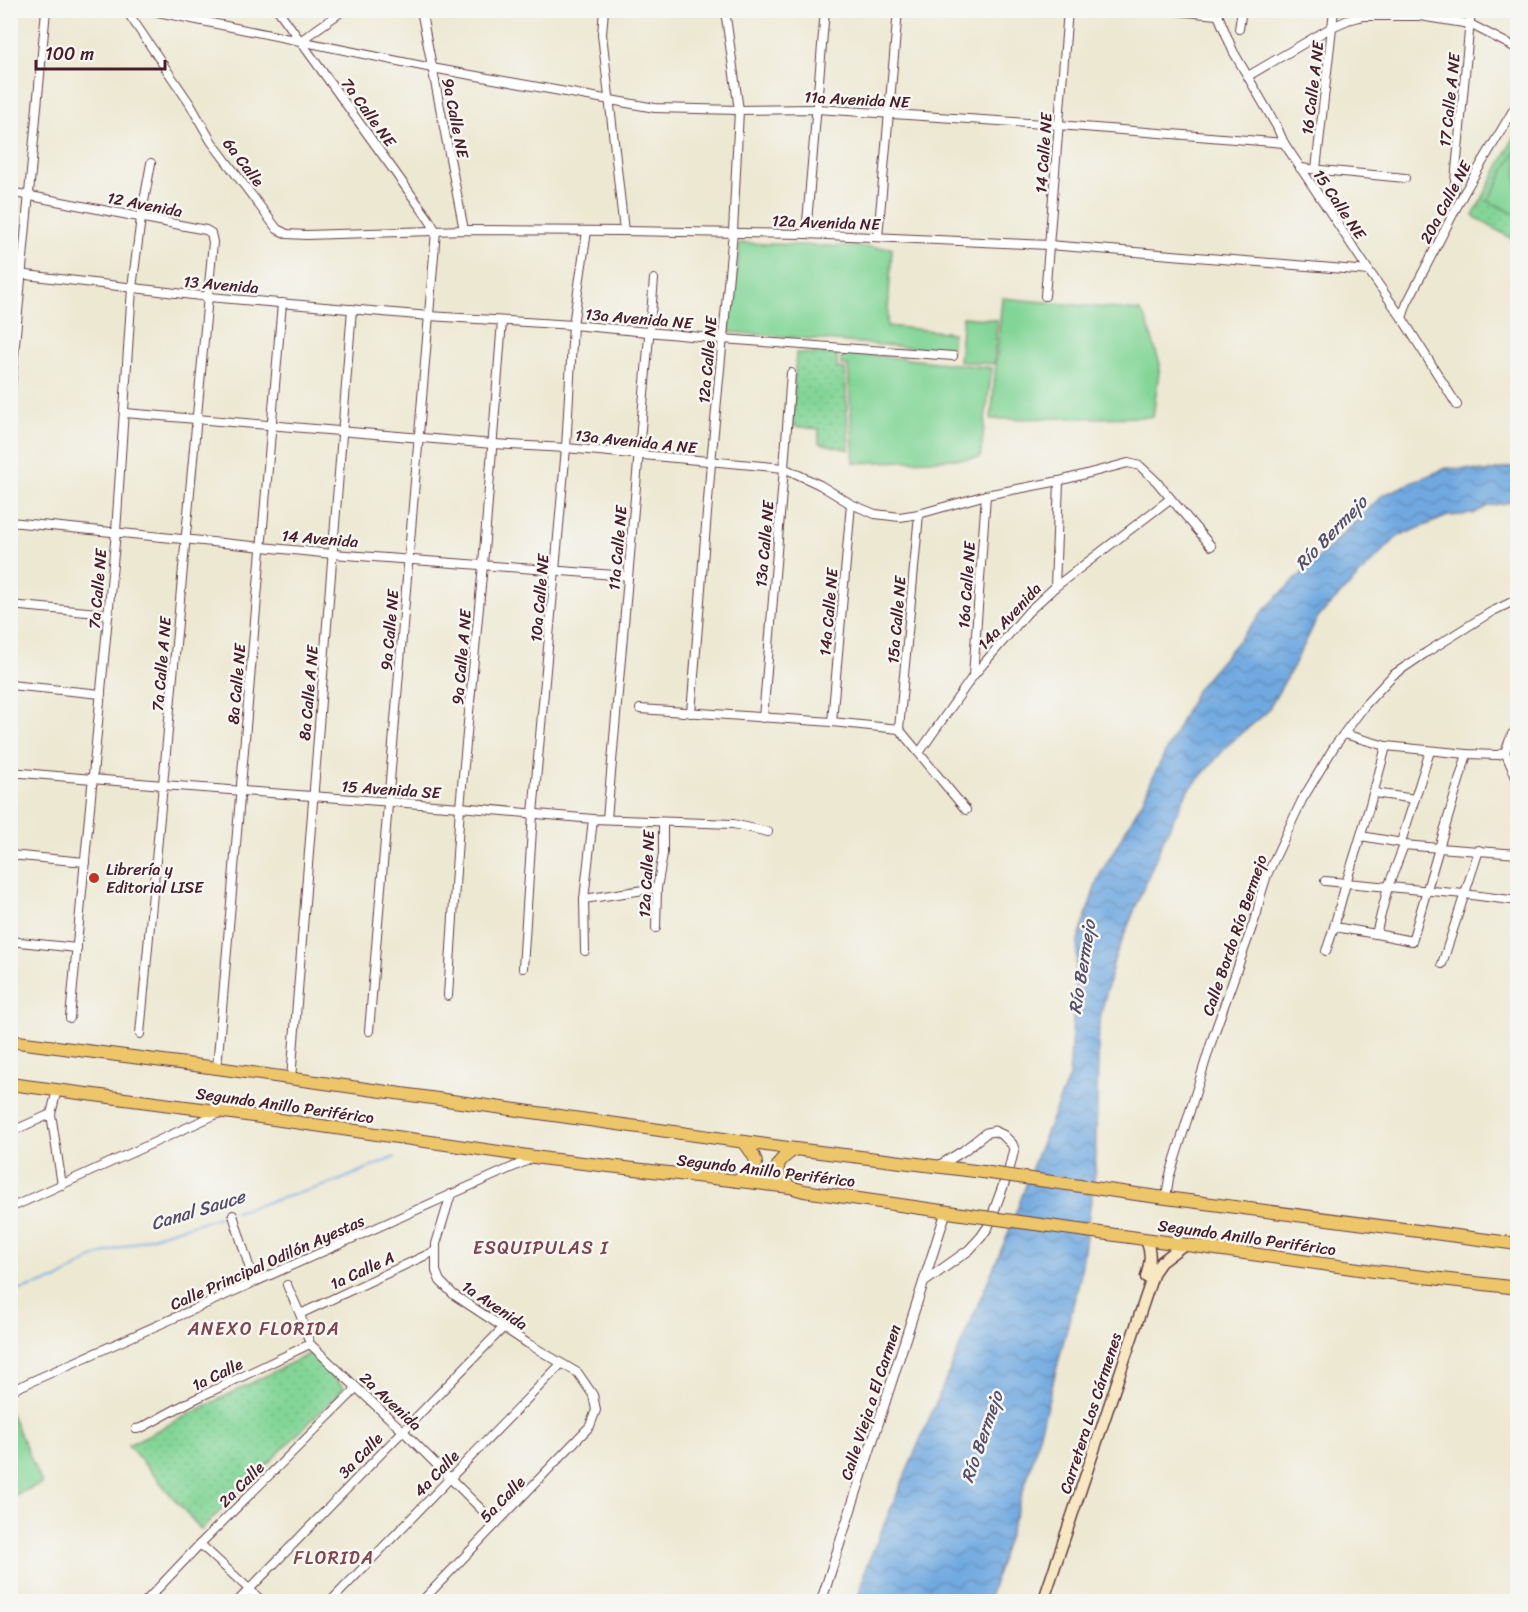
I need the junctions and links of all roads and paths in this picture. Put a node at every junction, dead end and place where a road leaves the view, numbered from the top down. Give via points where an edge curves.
1 (46, 10) edge
2 (126, 10) edge
3 (148, 10) edge
4 (278, 10) edge
5 (344, 10) edge
6 (420, 10) edge
7 (604, 10) edge
8 (725, 10) edge
9 (825, 10) edge
10 (898, 10) edge
11 (1068, 10) edge
12 (1165, 10) edge
13 (1242, 10) edge
14 (1334, 10) edge
15 (1471, 10) edge
16 (1216, 13) edge
17 (1470, 24) junction
18 (1332, 27) junction
19 (1239, 29) dead end
20 (300, 41) junction
21 (1518, 49) edge
22 (432, 68) junction
23 (1248, 76) junction
24 (608, 99) junction
25 (1518, 102) edge
26 (817, 109) junction
27 (739, 110) junction
28 (889, 114) junction
29 (1058, 125) junction
30 (1284, 143) junction
31 (151, 163) dead end
32 (1300, 168) junction
33 (1316, 169) junction
34 (1405, 178) dead end
35 (10, 192) edge
36 (1454, 192) dead end
37 (29, 195) junction
38 (141, 218) junction
39 (464, 230) junction
40 (436, 231) junction
41 (587, 231) junction
42 (624, 231) junction
43 (282, 232) joint
44 (733, 232) junction
45 (807, 234) junction
46 (878, 237) junction
47 (1049, 245) junction
48 (1369, 271) junction
49 (10, 273) edge
50 (22, 275) junction
51 (654, 279) dead end
52 (132, 288) junction
53 (1045, 296) dead end
54 (209, 297) junction
55 (282, 303) junction
56 (352, 309) junction
57 (429, 316) junction
58 (1402, 318) junction
59 (502, 321) junction
60 (573, 326) junction
61 (649, 332) junction
62 (723, 339) junction
63 (953, 356) dead end
64 (791, 373) dead end
65 (10, 398) edge
66 (1457, 405) dead end
67 (125, 413) junction
68 (197, 420) junction
69 (272, 425) junction
70 (343, 431) junction
71 (419, 438) junction
72 (493, 444) junction
73 (566, 448) junction
74 (638, 455) junction
75 (711, 462) junction
76 (784, 468) junction
77 (1059, 481) junction
78 (986, 495) junction
79 (1170, 499) junction
80 (851, 504) junction
81 (919, 514) junction
82 (10, 522) edge
83 (116, 532) junction
84 (186, 539) junction
85 (261, 546) junction
86 (1211, 546) dead end
87 (333, 554) junction
88 (409, 560) junction
89 (483, 565) junction
90 (555, 571) junction
91 (628, 576) junction
92 (1055, 587) junction
93 (1517, 602) edge
94 (10, 605) edge
95 (109, 614) junction
96 (973, 676) junction
97 (10, 685) edge
98 (101, 694) junction
99 (640, 709) dead end
100 (691, 713) junction
101 (763, 718) junction
102 (832, 722) junction
103 (899, 729) junction
104 (1518, 729) edge
105 (1344, 734) junction
106 (1386, 746) junction
107 (1430, 751) junction
108 (1505, 752) junction
109 (920, 753) junction
110 (1467, 754) junction
111 (10, 772) edge
112 (93, 779) junction
113 (1518, 782) edge
114 (163, 785) junction
115 (241, 790) junction
116 (1374, 793) junction
117 (313, 796) junction
118 (1415, 799) junction
119 (388, 803) junction
120 (460, 807) junction
121 (966, 810) dead end
122 (533, 814) junction
123 (593, 819) junction
124 (607, 819) junction
125 (663, 822) junction
126 (768, 832) dead end
127 (1361, 836) junction
128 (1403, 844) junction
129 (1439, 848) junction
130 (1479, 850) junction
131 (1518, 854) edge
132 (10, 855) edge
133 (85, 862) junction
134 (1325, 881) dead end
135 (1346, 883) junction
136 (1388, 887) junction
137 (657, 888) junction
138 (1427, 890) junction
139 (1464, 894) junction
140 (584, 899) junction
141 (1518, 901) edge
142 (1335, 927) junction
143 (656, 928) dead end
144 (1376, 934) junction
145 (10, 941) edge
146 (77, 948) junction
147 (585, 951) dead end
148 (1326, 951) dead end
149 (1442, 964) dead end
150 (523, 968) dead end
151 (448, 996) dead end
152 (70, 1018) dead end
153 (369, 1030) dead end
154 (140, 1034) dead end
155 (10, 1041) edge
156 (217, 1068) junction
157 (291, 1079) junction
158 (10, 1084) edge
159 (57, 1090) junction
160 (222, 1112) junction
161 (51, 1114) junction
162 (10, 1132) edge
163 (744, 1142) junction
164 (795, 1149) junction
165 (535, 1157) junction
166 (937, 1167) junction
167 (736, 1181) junction
168 (62, 1185) junction
169 (790, 1187) junction
170 (451, 1194) junction
171 (1166, 1198) junction
172 (10, 1208) edge
173 (946, 1212) junction
174 (233, 1215) dead end
175 (1146, 1240) junction
176 (1518, 1244) edge
177 (1182, 1246) junction
178 (435, 1251) junction
179 (254, 1282) junction
180 (924, 1282) junction
181 (287, 1285) dead end
182 (1518, 1288) edge
183 (300, 1314) junction
184 (503, 1328) junction
185 (310, 1344) junction
186 (561, 1364) junction
187 (357, 1388) junction
188 (10, 1391) edge
189 (597, 1410) joint
190 (136, 1429) dead end
191 (403, 1431) junction
192 (450, 1478) junction
193 (496, 1524) junction
194 (200, 1544) junction
195 (249, 1588) junction
196 (145, 1602) edge
197 (237, 1602) edge
198 (263, 1602) edge
199 (330, 1602) edge
200 (421, 1602) edge
201 (821, 1602) edge
202 (1037, 1602) edge
203 (1043, 1602) edge

1 - 37 street
2 - 43 street, 6a Calle via 211,141
3 - 20 street, 11a Avenida NE
4 - 20 street, 7a Calle NE
5 - 20 street
6 - 22 street, 9a Calle NE
7 - 24 street via 602,34
8 - 27 street, 12a Calle NE
9 - 26 street
10 - 28 street
11 - 29 street, 14 Calle NE
12 - 16 street
13 - 19 street
14 - 18 street, 16 Calle A NE
15 - 17 street, 17 Calle A NE
16 - 23 street, 15 Calle NE
17 - 18 street via 1420,16 1377,15
17 - 21 street
17 - 36 street, 17 Calle A NE
18 - 23 street
18 - 33 street, 16 Calle A NE
20 - 22 street, 11a Avenida NE
20 - 40 street, 7a Calle NE
22 - 24 street, 11a Avenida NE
22 - 39 street, 9a Calle NE
23 - 30 street, 15 Calle NE
24 - 27 street, 11a Avenida NE via 655,108
24 - 42 street
25 - 58 street, 20a Calle NE via 1464,193
26 - 27 street, 11a Avenida NE
26 - 28 street, 11a Avenida NE
26 - 45 street
27 - 44 street, 12a Calle NE
28 - 29 street, 11a Avenida NE
28 - 46 street
29 - 30 street, 11a Avenida NE
29 - 47 street, 14 Calle NE
30 - 32 street, 15 Calle NE
31 - 38 street, 7a Calle NE
32 - 33 street
32 - 48 street, 15 Calle NE
33 - 34 street
35 - 37 street, 12 Avenida
37 - 38 street, 12 Avenida
37 - 50 street
38 - 52 street, 7a Calle NE
38 - 54 street, 12 Avenida via 211,233
39 - 40 street, 12a Avenida NE
39 - 41 street, 12a Avenida NE
40 - 43 street, 12a Avenida NE via 306,235
40 - 57 street, 9a Calle NE
41 - 42 street, 12a Avenida NE
41 - 60 street, 10a Calle NE
42 - 44 street, 12a Avenida NE
44 - 45 street, 12a Avenida NE
44 - 62 street, 12a Calle NE
45 - 46 street, 12a Avenida NE
46 - 47 street, 12a Avenida NE
47 - 48 street, 12a Avenida NE
47 - 53 street, 14 Calle NE
48 - 58 street, 15 Calle NE
49 - 50 street, 13 Avenida
50 - 52 street, 13 Avenida
50 - 65 street
51 - 61 street, 11a Calle NE
52 - 54 street, 13 Avenida
52 - 67 street, 7a Calle NE
54 - 55 street, 13 Avenida
54 - 68 street, 7a Calle A NE
55 - 56 street, 13 Avenida
55 - 69 street, 8a Calle NE
56 - 57 street, 13 Avenida
56 - 70 street, 8a Calle A NE
57 - 59 street, 13a Avenida NE
57 - 71 street, 9a Calle NE
58 - 66 street, 15 Calle NE
59 - 60 street, 13a Avenida NE
59 - 72 street, 9a Calle A NE
60 - 61 street, 13a Avenida NE
60 - 73 street, 10a Calle NE
61 - 62 street, 13a Avenida NE
61 - 74 street, 11a Calle NE
62 - 63 street, 13a Avenida NE
62 - 75 street, 12a Calle NE
64 - 76 street, 13a Calle NE
67 - 68 street, 13a Avenida A NE
67 - 83 street, 7a Calle NE
68 - 69 street, 13a Avenida A NE
68 - 84 street, 7a Calle A NE
69 - 70 street, 13a Avenida A NE
69 - 85 street, 8a Calle NE
70 - 71 street, 13a Avenida A NE
70 - 87 street, 8a Calle A NE
71 - 72 street, 13a Avenida A NE
71 - 88 street, 9a Calle NE
72 - 73 street, 13a Avenida A NE
72 - 89 street, 9a Calle A NE
73 - 74 street, 13a Avenida A NE
73 - 90 street, 10a Calle NE
74 - 75 street, 13a Avenida A NE
74 - 91 street, 11a Calle NE
75 - 76 street, 13a Avenida A NE
75 - 100 street, 12a Calle NE
76 - 80 street, 13a Avenida A NE
76 - 101 street, 13a Calle NE
77 - 78 street, 13a Avenida A NE
77 - 79 street, 13a Avenida A NE via 1128,463 1140,466
77 - 92 street
78 - 81 street, 13a Avenida A NE
78 - 96 street, 16a Calle NE
79 - 86 street
79 - 92 street, 14a Avenida
80 - 81 street, 13a Avenida A NE via 874,514
80 - 102 street, 14a Calle NE
81 - 103 street, 15a Calle NE
82 - 83 street, 14 Avenida
83 - 84 street, 14 Avenida
83 - 95 street, 7a Calle NE
84 - 85 street, 14 Avenida
84 - 114 street, 7a Calle A NE
85 - 87 street, 14 Avenida
85 - 115 street, 8a Calle NE
87 - 88 street, 14 Avenida
87 - 117 street, 8a Calle A NE
88 - 89 street, 14 Avenida
88 - 119 street, 9a Calle NE
89 - 90 street, 14 Avenida
89 - 120 street, 9a Calle A NE
90 - 91 street, 14 Avenida
90 - 122 street, 10a Calle NE
91 - 124 street, 11a Calle NE
92 - 96 street, 14a Avenida
93 - 105 street, Calle Bordo Río Bermejo via 1491,612 1394,675
94 - 95 street
95 - 98 street, 7a Calle NE
96 - 109 street, 14a Avenida
97 - 98 street
98 - 112 street, 7a Calle NE
99 - 100 street
100 - 101 street
101 - 102 street
102 - 103 street
103 - 109 street
104 - 108 street
105 - 106 street
105 - 171 street, Calle Bordo Río Bermejo via 1302,800 1267,875 1213,1037
106 - 107 street
106 - 116 street
107 - 110 street
107 - 118 street
108 - 110 street
108 - 113 street
109 - 121 street
110 - 129 street
111 - 112 street, 15 Avenida SE
112 - 114 street, 15 Avenida SE
112 - 133 street, 7a Calle NE
114 - 115 street, 15 Avenida SE
114 - 154 street, 7a Calle A NE
115 - 117 street, 15 Avenida SE
115 - 156 street, 8a Calle NE
116 - 118 street
116 - 127 street
117 - 119 street, 15 Avenida SE
117 - 157 street, 8a Calle A NE
118 - 128 street
119 - 120 street, 15 Avenida SE
119 - 153 street, 9a Calle NE
120 - 122 street, 15 Avenida SE
120 - 151 street, 9a Calle A NE
122 - 123 street, 15 Avenida SE
122 - 150 street, 10a Calle NE
123 - 124 street, 15 Avenida SE
123 - 140 street
124 - 125 street, 15 Avenida SE
125 - 126 street, 15 Avenida SE via 732,824
125 - 137 street, 12a Calle NE
127 - 128 street
127 - 135 street
128 - 129 street
128 - 136 street
129 - 130 street
129 - 138 street
130 - 131 street
130 - 139 street
132 - 133 street
133 - 146 street, 7a Calle NE
134 - 135 street
135 - 136 street
135 - 142 street
136 - 138 street
136 - 144 street
137 - 140 street
137 - 143 street, 12a Calle NE
138 - 139 street
138 - 144 street via 1412,941
139 - 141 street
139 - 149 street
140 - 147 street
142 - 144 street
142 - 148 street
145 - 146 street
146 - 152 street, 7a Calle NE
155 - 156 main road, Segundo Anillo Periférico
156 - 157 main road, Segundo Anillo Periférico
157 - 163 main road, Segundo Anillo Periférico
158 - 159 main road, Segundo Anillo Periférico
159 - 160 main road, Segundo Anillo Periférico
159 - 161 street
160 - 165 main road, Segundo Anillo Periférico
160 - 168 street
161 - 162 street
161 - 168 street
163 - 164 main road, Segundo Anillo Periférico
163 - 167 main road via 756,1161 755,1168
164 - 166 main road, Segundo Anillo Periférico
164 - 169 main road via 778,1163 777,1171
165 - 167 main road, Segundo Anillo Periférico
165 - 170 street, Calle Principal Odilón Ayestas
166 - 171 main road, Segundo Anillo Periférico, bridge
166 - 180 street via 994,1131 1003,1135 1014,1149 981,1238
167 - 169 main road, Segundo Anillo Periférico
168 - 172 street
169 - 173 main road, Segundo Anillo Periférico
170 - 178 street, 1a Avenida
170 - 179 street, Calle Principal Odilón Ayestas
171 - 176 main road, Segundo Anillo Periférico
173 - 175 main road, Segundo Anillo Periférico, bridge
173 - 180 street, Calle Vieja a El Carmen
174 - 179 street
175 - 177 main road, Segundo Anillo Periférico
175 - 202 main road, Carretera Los Cármenes via 1151,1258 1148,1270
177 - 182 main road, Segundo Anillo Periférico
177 - 203 main road, Carretera Los Cármenes via 1154,1272
178 - 183 street, 1a Calle A
178 - 184 street, 1a Avenida via 436,1271 445,1287
179 - 188 street, Calle Principal Odilón Ayestas
180 - 201 street, Calle Vieja a El Carmen
181 - 183 street, 2a Avenida
183 - 185 street, 2a Avenida
184 - 186 street, 1a Avenida
184 - 191 street, 3a Calle
185 - 187 street, 2a Avenida
185 - 190 street, 1a Calle
186 - 189 street, 1a Avenida via 578,1373 593,1395
186 - 192 street, 4a Calle
187 - 191 street, 2a Avenida
187 - 194 street, 2a Calle
189 - 193 street, 5a Calle via 590,1426
191 - 192 street, 2a Avenida
191 - 195 street, 3a Calle
192 - 193 street, 2a Avenida
192 - 199 street, 4a Calle
193 - 200 street, 5a Calle
194 - 195 street
194 - 196 street, 2a Calle
195 - 197 street, 3a Calle
195 - 198 street

